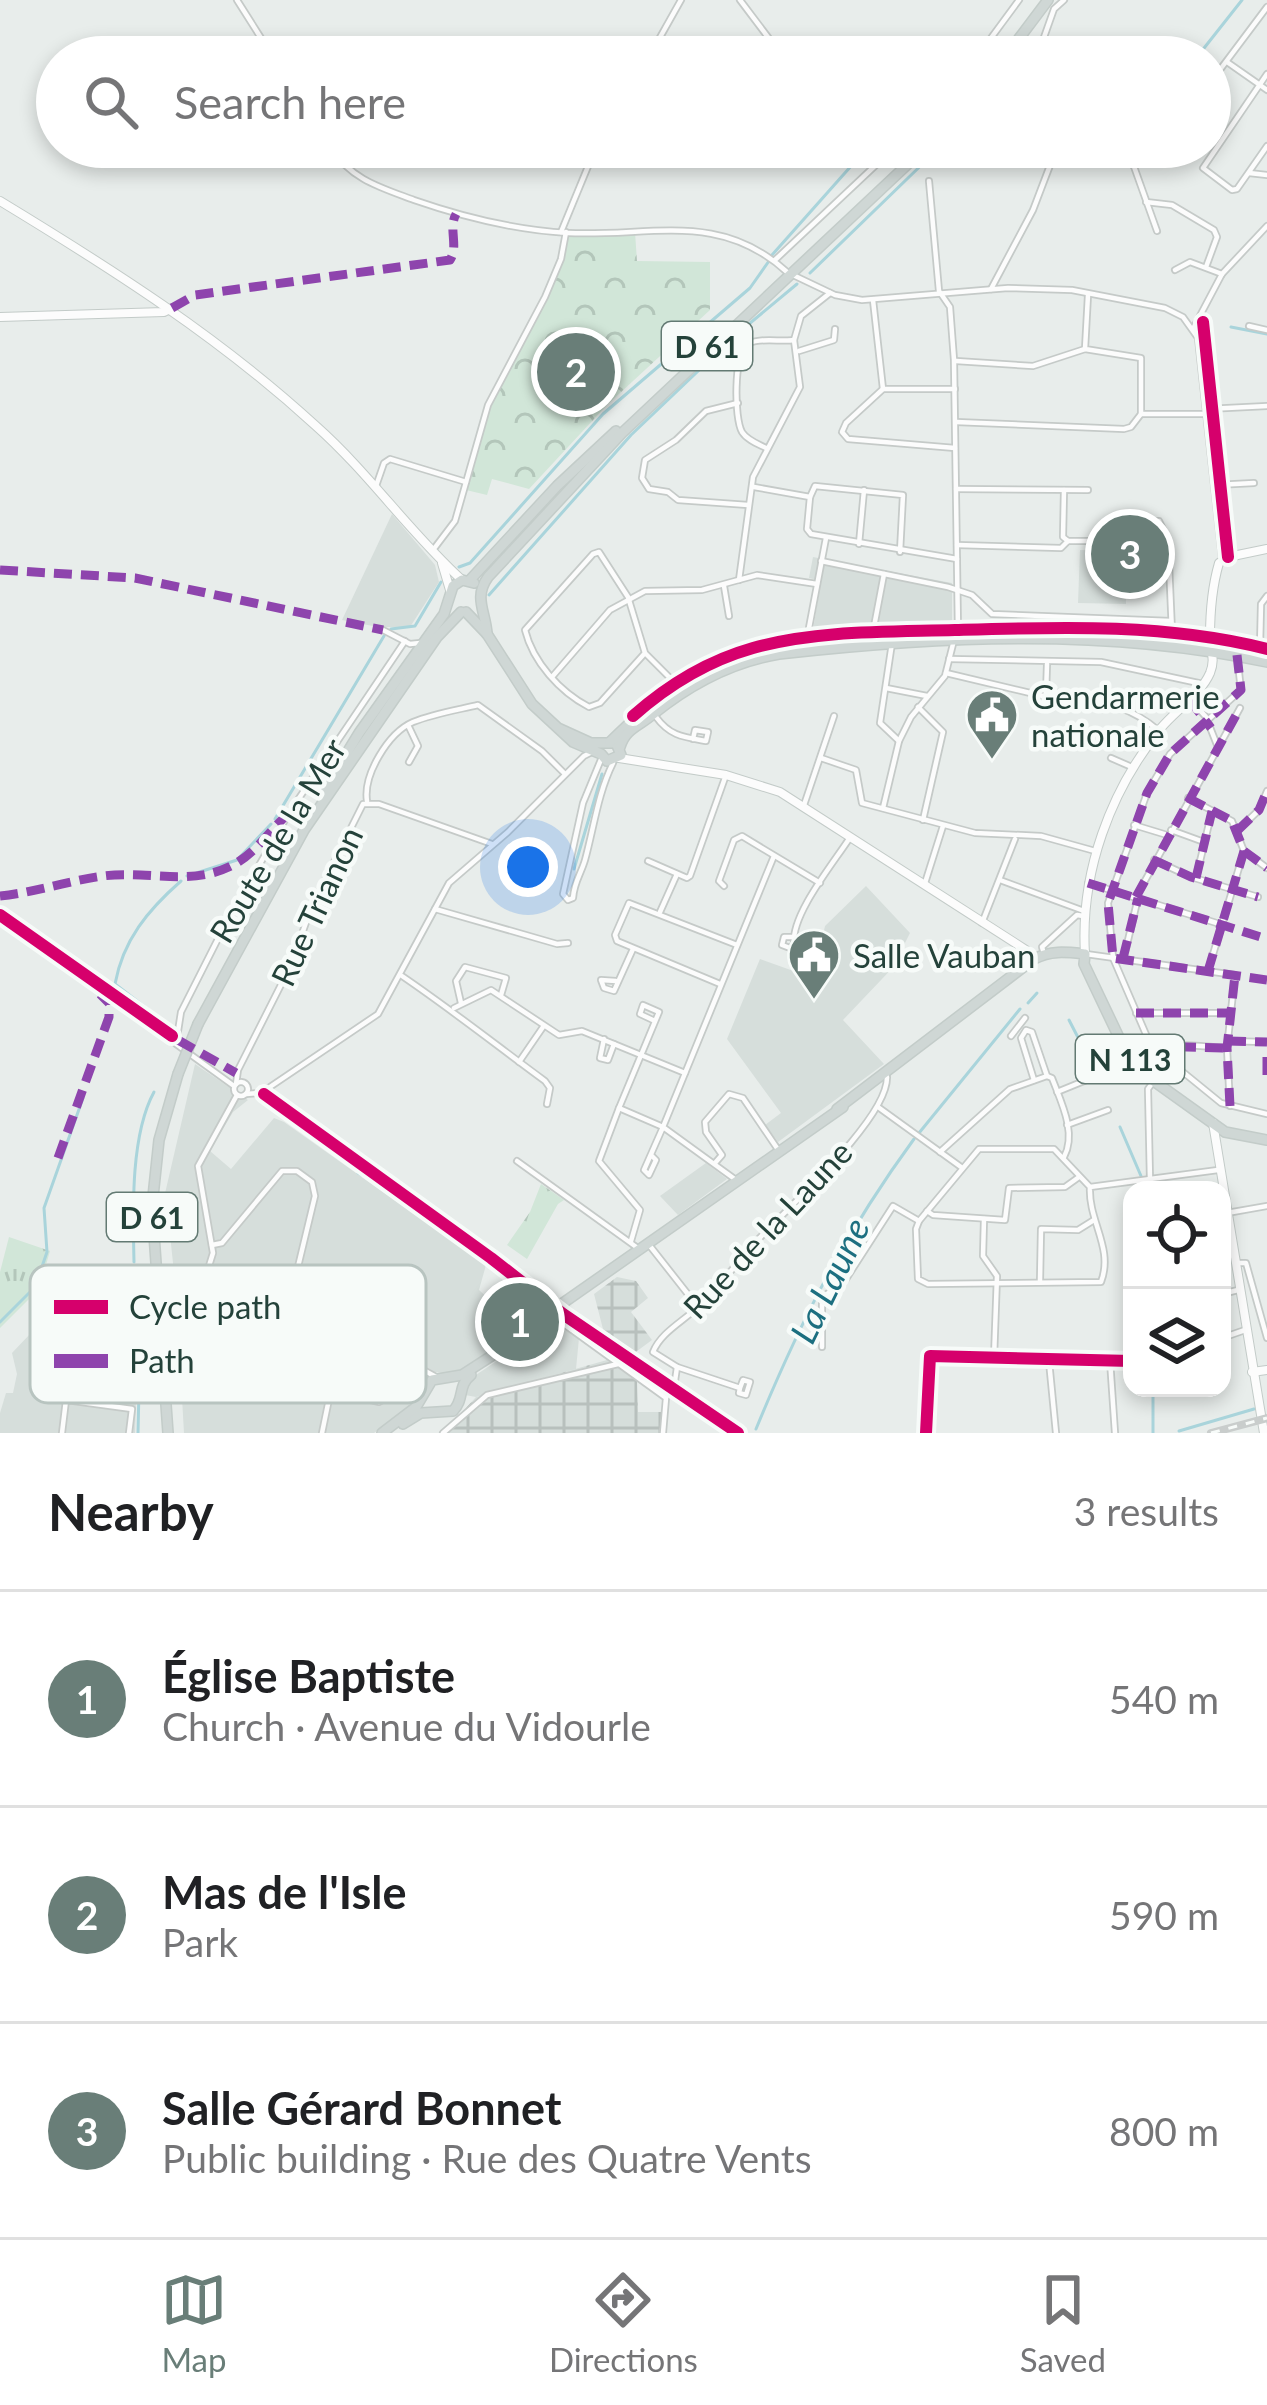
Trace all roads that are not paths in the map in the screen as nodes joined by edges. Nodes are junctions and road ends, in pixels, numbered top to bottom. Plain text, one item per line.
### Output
1 (237, 0) edge
2 (681, 0) edge
3 (740, 0) edge
4 (1019, 0) edge
5 (1048, 0) edge
6 (1064, 0) edge
7 (1267, 7) edge
8 (260, 36) edge
9 (661, 36) edge
10 (771, 36) edge
11 (992, 36) edge
12 (1019, 36) edge
13 (1044, 36) edge
14 (1231, 53) edge
15 (1231, 65) edge
16 (1267, 74) edge
17 (1259, 85) junction
18 (1267, 90) edge
19 (1231, 126) edge
20 (1267, 146) edge
21 (346, 168) edge
22 (588, 168) edge
23 (876, 168) edge
24 (905, 168) edge
25 (1050, 168) edge
26 (1134, 168) edge
27 (1203, 168) edge
28 (1248, 173) junction
29 (1267, 175) edge
30 (929, 181) dead end
31 (0, 201) edge
32 (1146, 202) junction
33 (1267, 226) edge
34 (1157, 231) dead end
35 (563, 232) junction
36 (1206, 267) junction
37 (788, 268) junction
38 (1175, 270) dead end
39 (1222, 274) junction
40 (991, 290) junction
41 (956, 292) junction
42 (830, 293) junction
43 (1088, 293) junction
44 (941, 294) junction
45 (874, 300) junction
46 (950, 307) junction
47 (172, 308) junction
48 (0, 317) edge
49 (1249, 326) dead end
50 (1193, 327) junction
51 (835, 328) dead end
52 (1267, 330) edge
53 (794, 340) junction
54 (1085, 349) junction
55 (797, 352) junction
56 (954, 361) junction
57 (883, 388) junction
58 (955, 389) junction
59 (738, 403) junction
60 (1267, 406) edge
61 (1207, 412) junction
62 (1141, 413) junction
63 (955, 422) junction
64 (766, 448) junction
65 (956, 448) junction
66 (466, 482) junction
67 (1254, 483) dead end
68 (1216, 485) junction
69 (376, 486) junction
70 (754, 487) junction
71 (956, 488) junction
72 (864, 490) junction
73 (1064, 490) junction
74 (1088, 490) dead end
75 (809, 496) junction
76 (748, 505) junction
77 (1147, 533) junction
78 (1161, 534) junction
79 (826, 537) junction
80 (1068, 541) junction
81 (859, 544) junction
82 (957, 545) junction
83 (1267, 549) edge
84 (433, 550) junction
85 (900, 552) junction
86 (957, 559) junction
87 (1222, 560) junction
88 (821, 561) junction
89 (442, 562) junction
90 (884, 574) junction
91 (739, 580) junction
92 (466, 581) junction
93 (817, 584) junction
94 (724, 586) junction
95 (480, 591) junction
96 (957, 593) junction
97 (450, 596) junction
98 (1267, 596) edge
99 (628, 598) junction
100 (478, 605) junction
101 (464, 612) junction
102 (729, 616) dead end
103 (383, 630) dead end
104 (873, 632) junction
105 (1172, 632) junction
106 (487, 634) junction
107 (961, 634) junction
108 (1210, 636) junction
109 (807, 639) junction
110 (425, 640) junction
111 (408, 642) junction
112 (892, 643) junction
113 (1264, 648) edge
114 (1211, 650) junction
115 (645, 653) junction
116 (1237, 655) junction
117 (411, 659) junction
118 (949, 659) junction
119 (1047, 662) junction
120 (1267, 662) edge
121 (946, 673) junction
122 (552, 677) junction
123 (674, 683) junction
124 (1204, 684) junction
125 (886, 688) junction
126 (1046, 694) junction
127 (927, 696) junction
128 (1189, 699) junction
129 (918, 707) junction
130 (1240, 708) dead end
131 (541, 712) junction
132 (653, 714) junction
133 (834, 716) dead end
134 (1206, 717) junction
135 (407, 725) junction
136 (558, 728) junction
137 (620, 730) junction
138 (1159, 731) junction
139 (693, 739) dead end
140 (899, 741) junction
141 (1217, 745) junction
142 (542, 751) junction
143 (607, 752) junction
144 (536, 758) dead end
145 (820, 758) junction
146 (1111, 758) dead end
147 (409, 762) dead end
148 (1135, 769) junction
149 (565, 773) junction
150 (726, 775) junction
151 (1267, 791) edge
152 (1188, 798) junction
153 (367, 801) junction
154 (804, 805) junction
155 (883, 809) junction
156 (1212, 811) junction
157 (1259, 811) junction
158 (1267, 816) edge
159 (923, 820) junction
160 (1134, 824) junction
161 (944, 826) junction
162 (304, 830) junction
163 (1169, 832) junction
164 (1237, 832) junction
165 (1015, 836) junction
166 (849, 839) junction
167 (1204, 842) junction
168 (492, 844) junction
169 (1095, 851) junction
170 (1244, 851) junction
171 (774, 856) junction
172 (1154, 860) junction
173 (648, 861) dead end
174 (1267, 868) edge
175 (677, 874) junction
176 (1196, 878) junction
177 (1000, 880) junction
178 (820, 883) junction
179 (1088, 883) junction
180 (724, 886) dead end
181 (923, 886) junction
182 (1111, 889) junction
183 (1232, 889) junction
184 (1137, 897) junction
185 (1258, 897) dead end
186 (435, 909) junction
187 (660, 912) junction
188 (1084, 913) junction
189 (982, 923) junction
190 (1221, 925) junction
191 (793, 937) dead end
192 (568, 944) dead end
193 (737, 945) junction
194 (633, 948) junction
195 (1087, 957) junction
196 (1113, 958) junction
197 (1123, 958) junction
198 (1038, 960) junction
199 (596, 969) dead end
200 (1208, 971) junction
201 (401, 976) junction
202 (721, 985) junction
203 (501, 995) junction
204 (461, 1003) junction
205 (454, 1008) junction
206 (658, 1012) junction
207 (1136, 1012) junction
208 (1229, 1013) junction
209 (670, 1017) dead end
210 (1025, 1018) dead end
211 (655, 1021) junction
212 (544, 1025) junction
213 (1021, 1036) junction
214 (604, 1040) junction
215 (1264, 1042) dead end
216 (614, 1044) junction
217 (1227, 1045) junction
218 (1151, 1046) junction
219 (641, 1055) junction
220 (1128, 1056) junction
221 (519, 1062) junction
222 (1112, 1070) dead end
223 (685, 1072) junction
224 (885, 1075) junction
225 (1047, 1076) junction
226 (1034, 1080) junction
227 (1153, 1082) junction
228 (242, 1087) junction
229 (1058, 1092) junction
230 (547, 1104) dead end
231 (1230, 1106) junction
232 (878, 1107) junction
233 (619, 1108) junction
234 (1108, 1110) dead end
235 (1267, 1114) edge
236 (1067, 1125) junction
237 (663, 1127) junction
238 (1220, 1134) junction
239 (1267, 1140) edge
240 (1070, 1145) junction
241 (779, 1150) junction
242 (1058, 1150) junction
243 (944, 1152) junction
244 (651, 1155) dead end
245 (1064, 1157) junction
246 (517, 1161) dead end
247 (715, 1163) junction
248 (962, 1168) junction
249 (1220, 1170) junction
250 (1079, 1177) junction
251 (1150, 1180) junction
252 (736, 1181) junction
253 (1222, 1181) edge
254 (1090, 1187) junction
255 (1267, 1206) edge
256 (927, 1211) junction
257 (1231, 1212) edge
258 (984, 1219) junction
259 (1094, 1220) junction
260 (919, 1221) junction
261 (1231, 1235) edge
262 (633, 1238) junction
263 (212, 1245) junction
264 (644, 1247) junction
265 (1236, 1262) junction
266 (156, 1265) edge
267 (209, 1265) edge
268 (298, 1265) edge
269 (1040, 1281) junction
270 (995, 1282) junction
271 (1267, 1284) edge
272 (1252, 1288) junction
273 (1240, 1290) junction
274 (1231, 1292) edge
275 (578, 1296) junction
276 (698, 1307) junction
277 (554, 1317) junction
278 (537, 1325) junction
279 (1246, 1330) junction
280 (1231, 1335) edge
281 (1267, 1339) edge
282 (508, 1346) junction
283 (822, 1347) dead end
284 (994, 1358) junction
285 (1049, 1359) junction
286 (1111, 1360) junction
287 (1123, 1361) edge
288 (618, 1364) junction
289 (677, 1367) junction
290 (1267, 1370) edge
291 (426, 1372) edge
292 (1252, 1372) junction
293 (444, 1378) junction
294 (675, 1381) dead end
295 (740, 1388) dead end
296 (426, 1391) edge
297 (426, 1393) edge
298 (66, 1403) edge
299 (91, 1403) edge
300 (328, 1403) edge
301 (418, 1403) edge
302 (452, 1411) edge
303 (1264, 1431) edge
304 (62, 1433) edge
305 (129, 1433) edge
306 (322, 1433) edge
307 (387, 1433) edge
308 (663, 1433) edge
309 (926, 1433) edge
310 (1056, 1433) edge
311 (1115, 1433) edge

1 - 8 street
2 - 9 street
3 - 10 street
4 - 11 street
5 - 12 main road
6 - 13 street
7 - 14 street
15 - 17 street
16 - 17 street
17 - 18 street
17 - 19 street
20 - 28 street
21 - 35 street
22 - 35 street
23 - 37 street
24 - 37 main road, D 61
25 - 40 street
26 - 32 street
27 - 28 street
28 - 29 street
30 - 44 street
31 - 47 main road
32 - 34 street
32 - 36 street
33 - 39 street
35 - 37 street
35 - 66 street
36 - 38 street
36 - 39 street
37 - 42 street
37 - 92 main road, D 61
37 - 95 main road, D 61
39 - 50 street
40 - 41 street
40 - 43 street
41 - 44 street
41 - 46 street
42 - 45 street
42 - 53 street
43 - 50 street
43 - 54 street
44 - 45 street
44 - 46 street
45 - 57 street
46 - 56 street
47 - 48 main road
47 - 69 main road
49 - 52 street
50 - 61 street
51 - 55 street
53 - 55 street
53 - 59 street
54 - 56 street
54 - 62 street
55 - 64 street
56 - 58 street
57 - 58 street
57 - 65 street
58 - 63 street
59 - 64 street
59 - 76 street
60 - 61 street
61 - 62 street
61 - 68 street
62 - 63 street
63 - 65 street
64 - 70 street
65 - 71 street
66 - 69 street
66 - 84 street
67 - 68 street
68 - 87 street
69 - 84 main road
70 - 75 street
70 - 76 street
71 - 73 street
71 - 82 street
72 - 75 street
72 - 81 street
72 - 85 street
73 - 74 street
73 - 80 street
75 - 79 street
76 - 91 street
77 - 78 street
77 - 78 street
77 - 80 street
78 - 105 street
79 - 81 street
79 - 88 street
80 - 82 street
81 - 85 street
82 - 86 street
83 - 87 main road
84 - 89 main road
85 - 86 street
86 - 96 street
87 - 108 main road
88 - 90 street
88 - 93 street
89 - 92 main road
89 - 97 main road
90 - 96 street
90 - 104 street
91 - 93 street
91 - 94 street
92 - 95 main road
92 - 97 main road, Route de la Mer
93 - 109 street
94 - 99 street
94 - 102 street
95 - 100 main road
96 - 105 street
96 - 107 street
97 - 101 main road
97 - 110 main road, Route de la Mer / D 61
98 - 113 street
99 - 115 street
99 - 122 street
99 - 122 street
100 - 101 main road
100 - 106 main road
101 - 106 main road
101 - 162 main road, Route de la Mer / D 61
103 - 111 street
104 - 107 main road
104 - 109 main road
105 - 107 main road
105 - 108 main road
105 - 114 main road
106 - 131 main road
107 - 112 main road
107 - 118 street
108 - 113 main road
108 - 114 main road
109 - 123 main road
110 - 111 street
110 - 117 main road, Route de la Mer / D 61
111 - 117 street
111 - 228 street, Route de la Mer
112 - 125 street
112 - 132 main road
114 - 116 main road
114 - 124 main road
115 - 122 street
115 - 123 street
116 - 120 main road
116 - 134 street
117 - 162 main road, Route de la Mer / D 61
118 - 119 street
118 - 121 street
119 - 124 street
119 - 126 street
121 - 126 street
121 - 127 street
123 - 137 main road
124 - 128 main road
125 - 127 street
125 - 140 street
126 - 138 street
127 - 129 street
128 - 134 street
128 - 138 main road
129 - 140 street
129 - 159 street
130 - 141 street
131 - 136 main road
131 - 137 main road
132 - 139 street
132 - 143 main road
133 - 145 street
134 - 141 street
134 - 160 street
135 - 142 street
135 - 147 street
135 - 153 street
136 - 143 main road
136 - 143 main road
137 - 143 main road
138 - 148 main road
140 - 155 street
141 - 152 street
142 - 144 street
142 - 149 street
143 - 143 street
143 - 149 street
143 - 150 main road
145 - 154 street
145 - 155 street
146 - 148 street
148 - 169 main road
149 - 168 street
150 - 154 main road
150 - 175 street
151 - 157 street
152 - 156 street
152 - 163 street
153 - 168 street, Rue Trianon
153 - 228 street, Rue Trianon
154 - 166 main road
155 - 159 street
156 - 164 street
156 - 167 street
157 - 158 street
157 - 164 street
159 - 161 street
160 - 163 street
160 - 182 street
161 - 165 street
161 - 181 street
162 - 266 main road, Route de la Mer / D 61, bridge
163 - 167 street
163 - 172 street
164 - 170 street
165 - 169 street
165 - 177 street
166 - 178 street
166 - 181 main road
167 - 176 street
168 - 186 street
169 - 179 main road
170 - 174 street
170 - 183 street
171 - 178 street
171 - 180 street
171 - 193 street
172 - 176 street
172 - 184 street
173 - 175 street
175 - 187 street
176 - 183 street
177 - 188 street
177 - 189 street
178 - 191 street
179 - 182 street
179 - 188 main road
181 - 189 main road
182 - 184 street
182 - 196 street
183 - 185 street
183 - 190 street
184 - 190 street
184 - 197 street
186 - 192 street
186 - 201 street
187 - 193 street
187 - 194 street
188 - 195 main road
188 - 198 street
189 - 198 main road
190 - 200 street
193 - 202 street
194 - 199 street
194 - 202 street
195 - 196 street
195 - 198 main road
195 - 220 main road, N 113
196 - 197 street
196 - 207 street, N 113
197 - 200 street
198 - 224 main road
200 - 208 street
201 - 205 street
201 - 228 street
202 - 223 street
203 - 204 street
203 - 204 street
203 - 212 street
204 - 205 street
205 - 221 street
206 - 209 street
206 - 211 street
206 - 211 street
207 - 208 street
207 - 218 street, N 113
208 - 217 street
210 - 213 street
211 - 219 street
212 - 214 street
212 - 221 street
213 - 225 street
213 - 226 street
214 - 216 street
214 - 216 street
215 - 217 street
216 - 219 street
217 - 218 street
217 - 231 street
218 - 220 street
218 - 231 street, N 113
219 - 223 street
219 - 233 street
220 - 227 main road, N 113
221 - 230 street
222 - 229 street
223 - 237 street
224 - 232 street, Rue de la Laune
224 - 241 main road
225 - 226 street
225 - 229 street
226 - 243 street
227 - 238 main road, N 113
227 - 251 street
228 - 263 street
229 - 236 street
231 - 235 street, N 113
232 - 243 street
232 - 276 street, Rue de la Laune
233 - 237 street
233 - 262 street
234 - 236 street
236 - 240 street
237 - 244 street
237 - 247 street
238 - 239 main road, N 113
238 - 249 main road
240 - 242 street
240 - 245 street
241 - 247 street
241 - 252 main road
242 - 245 street
242 - 248 street
243 - 248 street
245 - 250 street
246 - 262 street
247 - 252 street
248 - 256 street
249 - 251 street
249 - 253 main road
250 - 254 street
250 - 258 street
251 - 254 street
252 - 264 main road
254 - 259 street
255 - 257 street
256 - 258 street
256 - 260 street
258 - 270 street
259 - 269 street
259 - 269 street
260 - 270 street
260 - 283 street
261 - 265 main road
262 - 264 street
263 - 267 street
263 - 268 street
264 - 275 main road
264 - 276 street
265 - 272 street
265 - 273 main road
269 - 270 street
270 - 284 street
271 - 272 street
272 - 273 street
272 - 281 street
273 - 274 street
273 - 279 main road
275 - 277 main road
275 - 278 main road
276 - 289 street, Rue de la Laune
277 - 278 main road
277 - 288 street
278 - 282 main road
279 - 280 street
279 - 292 main road
282 - 293 main road
282 - 302 main road
284 - 285 street
284 - 309 street
285 - 286 street
285 - 310 street
286 - 287 street
286 - 311 street
288 - 302 street
288 - 308 street
289 - 294 street
289 - 295 street
290 - 292 main road
291 - 293 street
292 - 303 main road
293 - 296 main road
293 - 302 main road
297 - 302 main road
298 - 304 street
299 - 305 street
300 - 306 street
301 - 307 main road
302 - 307 main road

